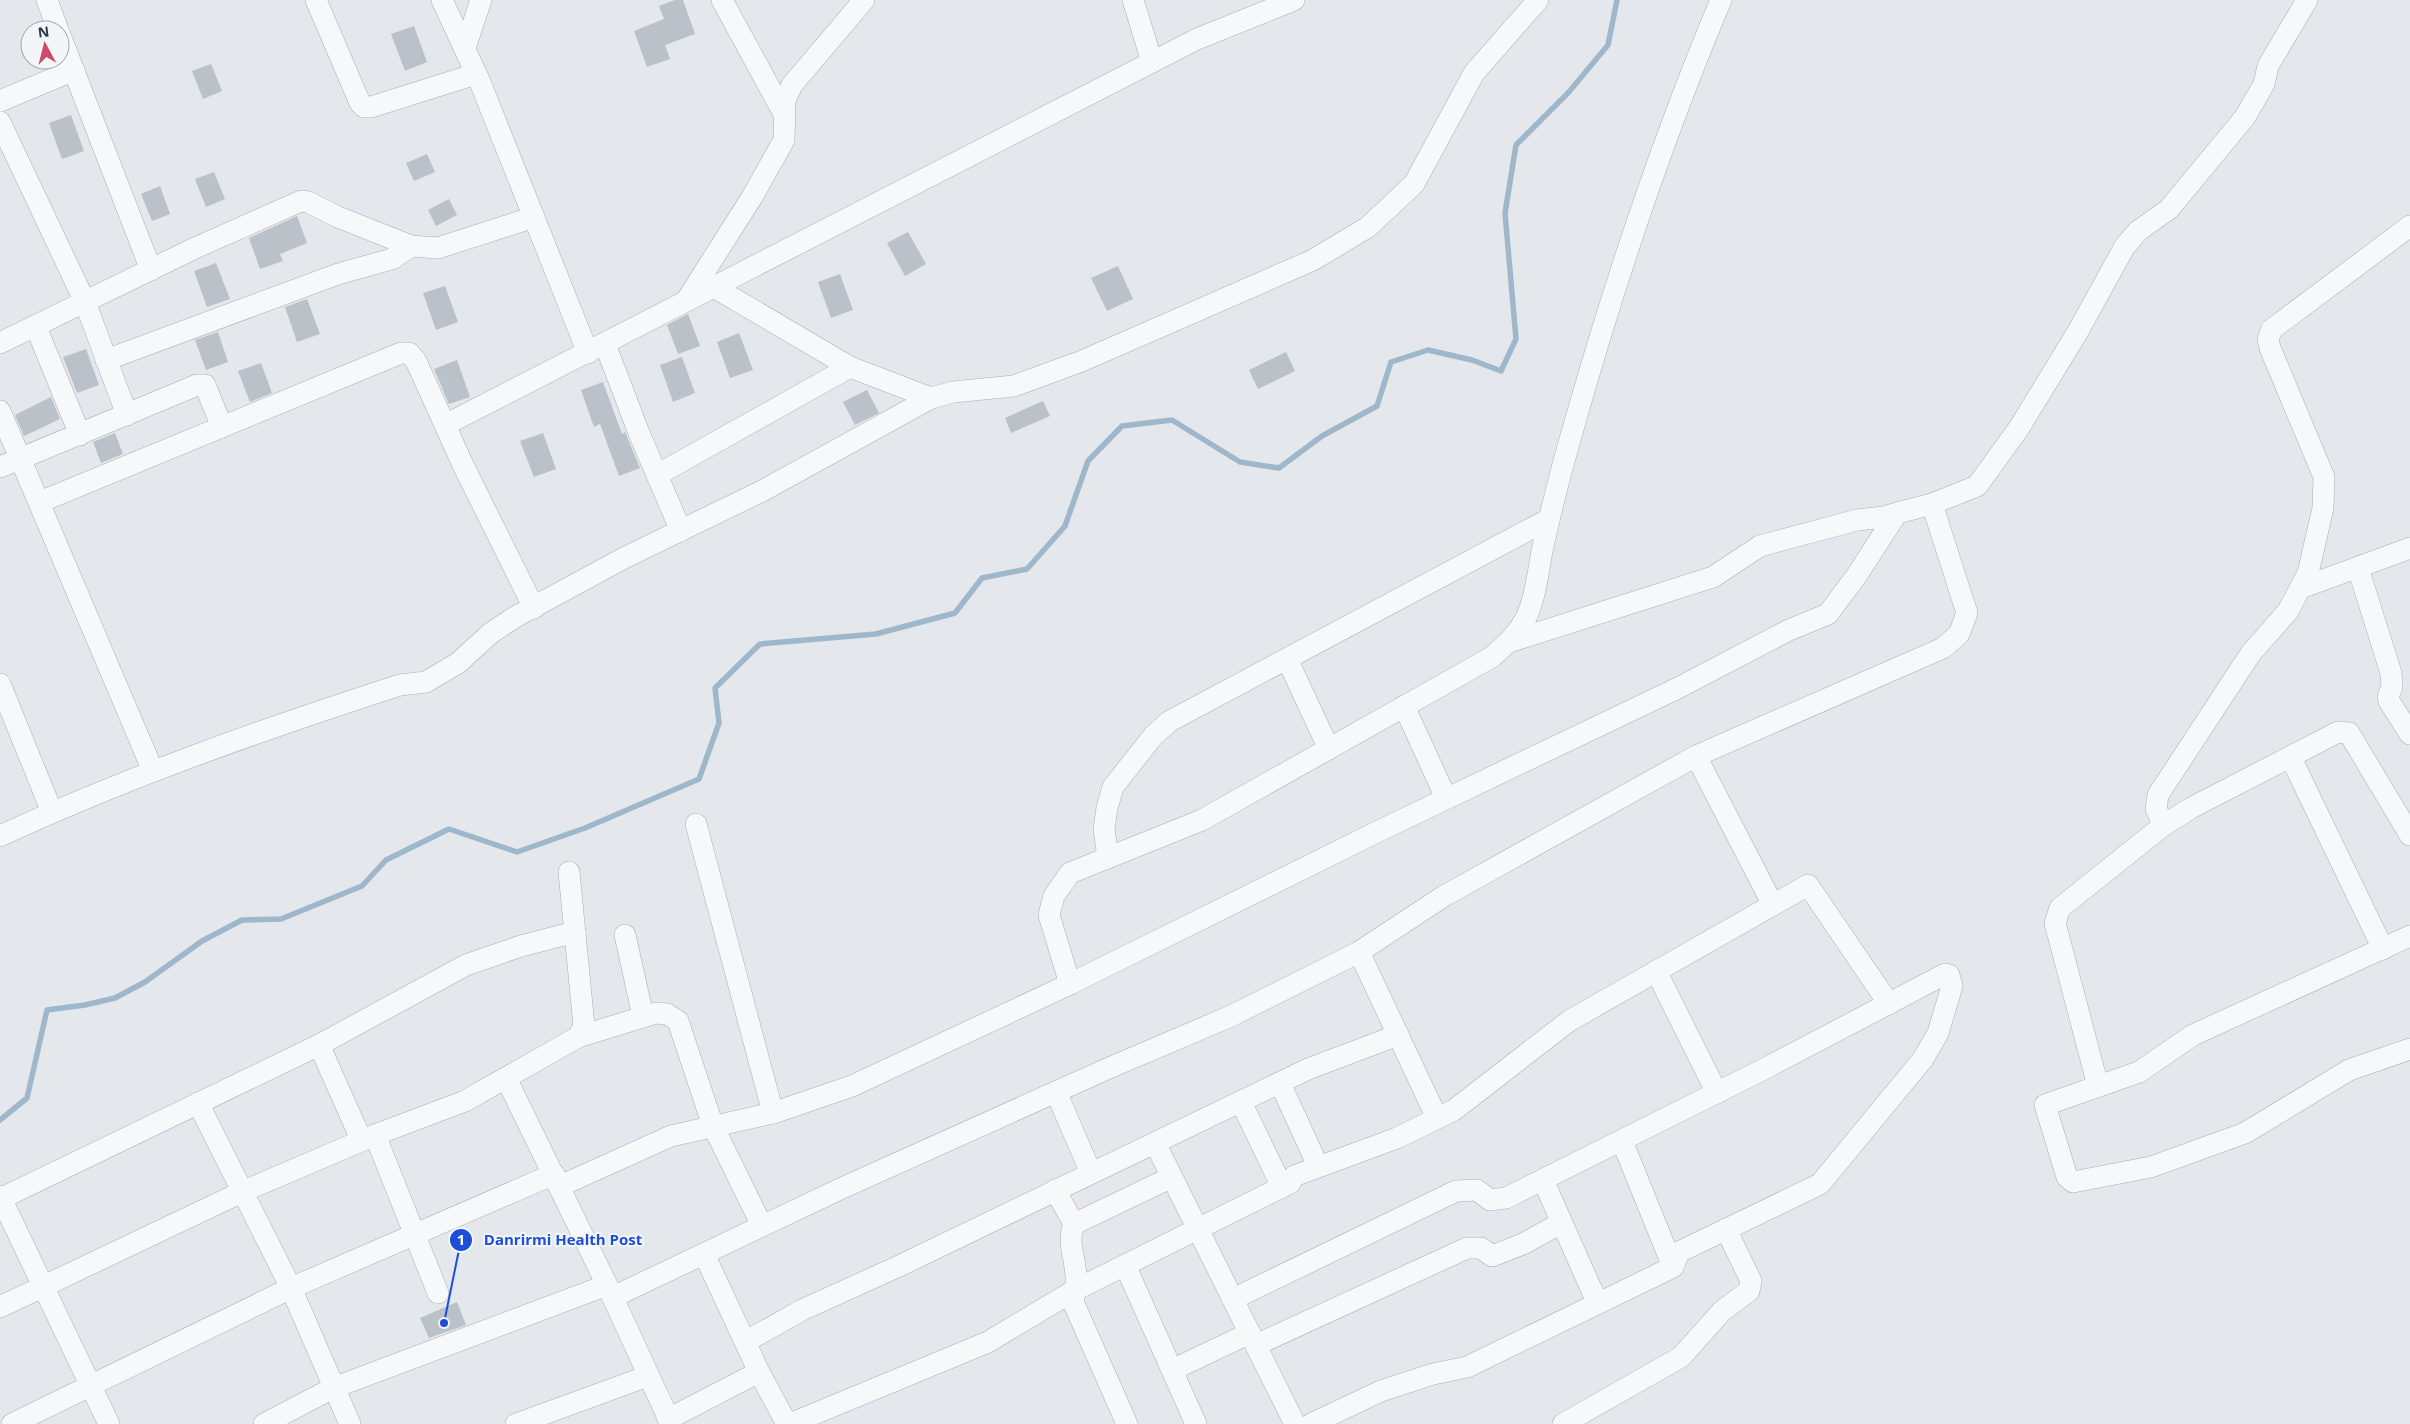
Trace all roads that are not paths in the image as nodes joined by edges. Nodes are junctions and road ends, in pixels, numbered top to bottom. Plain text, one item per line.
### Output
1 (47, 0) edge
2 (316, 0) edge
3 (442, 0) edge
4 (481, 0) edge
5 (722, 0) edge
6 (864, 0) edge
7 (1133, 0) edge
8 (1294, 0) edge
9 (1538, 0) edge
10 (1721, 0) edge
11 (2307, 0) edge
12 (54, 20) edge
13 (464, 48) junction
14 (70, 60) edge
15 (1152, 62) junction
16 (74, 70) junction
17 (476, 74) junction
18 (0, 101) edge
19 (784, 114) junction
20 (0, 122) edge
21 (534, 217) junction
22 (2410, 226) edge
23 (411, 246) junction
24 (151, 270) junction
25 (712, 286) junction
26 (686, 300) junction
27 (85, 302) junction
28 (36, 326) junction
29 (0, 343) edge
30 (597, 348) junction
31 (106, 360) junction
32 (850, 367) junction
33 (931, 398) junction
34 (0, 411) edge
35 (127, 415) junction
36 (445, 425) junction
37 (222, 427) junction
38 (80, 435) junction
39 (21, 457) junction
40 (0, 466) edge
41 (657, 475) junction
42 (40, 502) junction
43 (1932, 504) junction
44 (1897, 513) junction
45 (1549, 519) junction
46 (681, 531) junction
47 (2410, 548) edge
48 (2358, 568) junction
49 (2301, 588) junction
50 (534, 608) junction
51 (1509, 642) junction
52 (1287, 659) junction
53 (0, 684) edge
54 (1404, 706) junction
55 (2410, 734) edge
56 (1329, 749) junction
57 (1696, 756) junction
58 (2291, 758) junction
59 (153, 771) junction
60 (1446, 798) junction
61 (52, 812) junction
62 (696, 824) dead end
63 (2164, 825) junction
64 (2410, 835) edge
65 (0, 836) edge
66 (1108, 858) junction
67 (569, 872) dead end
68 (1773, 905) junction
69 (575, 932) junction
70 (624, 935) dead end
71 (2410, 936) edge
72 (2383, 949) junction
73 (1359, 952) junction
74 (1656, 971) junction
75 (1070, 984) junction
76 (1889, 1004) junction
77 (643, 1016) junction
78 (1398, 1035) junction
79 (578, 1037) junction
80 (319, 1045) junction
81 (2410, 1049) edge
82 (506, 1078) junction
83 (1280, 1083) junction
84 (2098, 1086) junction
85 (1056, 1092) junction
86 (1717, 1093) junction
87 (1241, 1102) junction
88 (198, 1103) junction
89 (774, 1113) junction
90 (1437, 1118) junction
91 (713, 1126) junction
92 (368, 1137) junction
93 (1622, 1141) junction
94 (1155, 1143) junction
95 (1318, 1166) junction
96 (1091, 1173) junction
97 (1172, 1177) junction
98 (557, 1180) junction
99 (1543, 1180) junction
100 (1282, 1188) junction
101 (1055, 1190) junction
102 (244, 1191) junction
103 (0, 1198) edge
104 (1562, 1223) junction
105 (1074, 1224) junction
106 (762, 1226) junction
107 (1198, 1229) junction
108 (1726, 1229) junction
109 (415, 1236) junction
110 (704, 1254) junction
111 (1126, 1265) junction
112 (1673, 1267) junction
113 (42, 1287) junction
114 (291, 1288) junction
115 (1075, 1290) junction
116 (610, 1291) junction
117 (438, 1293) dead end
118 (1233, 1299) junction
119 (1597, 1302) junction
120 (0, 1307) edge
121 (1253, 1339) junction
122 (745, 1342) junction
123 (1172, 1370) junction
124 (759, 1372) junction
125 (648, 1376) junction
126 (90, 1386) junction
127 (333, 1388) junction
128 (670, 1421) edge
129 (12, 1424) edge
130 (109, 1424) edge
131 (264, 1424) edge
132 (350, 1424) edge
133 (516, 1424) edge
134 (789, 1424) edge
135 (1127, 1424) edge
136 (1196, 1424) edge
137 (1295, 1424) edge
138 (1310, 1424) edge
139 (1563, 1424) edge

1 - 12 street
2 - 17 street
3 - 13 street
4 - 13 street
5 - 19 street
6 - 19 street
7 - 15 street
8 - 15 street
9 - 33 street
10 - 45 street
11 - 43 street
13 - 17 street
14 - 16 street
15 - 25 street
16 - 18 street
16 - 24 street
17 - 21 street
19 - 26 street
20 - 27 street
21 - 23 street
21 - 30 street
22 - 49 street
23 - 24 street
23 - 31 street
24 - 27 street
25 - 26 street
25 - 32 street
26 - 30 street
27 - 28 street
27 - 31 street
28 - 29 street
28 - 38 street
30 - 36 street
30 - 41 street
31 - 35 street
32 - 33 street
32 - 41 street
33 - 46 street
34 - 39 street
35 - 37 street
35 - 38 street
36 - 37 street
36 - 50 street
37 - 42 street
38 - 39 street
39 - 40 street
39 - 42 street
41 - 46 street
42 - 59 street
43 - 44 street
43 - 57 street
44 - 51 street
44 - 60 street
45 - 51 street
45 - 52 street
46 - 50 street
47 - 48 street
48 - 49 street
48 - 55 street
49 - 63 street
50 - 59 street
51 - 54 street
52 - 56 street
52 - 66 street
53 - 61 street
54 - 56 street
54 - 60 street
56 - 66 street
57 - 68 street
57 - 73 street
58 - 63 street
58 - 64 street
58 - 72 street
59 - 61 street
60 - 75 street
61 - 65 street
62 - 89 street
63 - 84 street
66 - 75 street
67 - 69 street
68 - 74 street
68 - 76 street
69 - 79 street
69 - 80 street
70 - 77 street
71 - 72 street
72 - 84 street
73 - 78 street
73 - 85 street
74 - 86 street
74 - 90 street
75 - 89 street
76 - 86 street
76 - 108 street
77 - 79 street
77 - 91 street
78 - 83 street
78 - 90 street
79 - 82 street
80 - 88 street
80 - 92 street
81 - 84 street
82 - 92 street
82 - 98 street
83 - 87 street
83 - 95 street
85 - 96 street
85 - 106 street
86 - 93 street
87 - 94 street
87 - 100 street
88 - 102 street
88 - 103 street
89 - 91 street
90 - 95 street
91 - 98 street
91 - 106 street
92 - 102 street
92 - 109 street
93 - 99 street
93 - 112 street
94 - 96 street
94 - 97 street
95 - 100 street
96 - 101 street
97 - 105 street
97 - 107 street
98 - 109 street
98 - 116 street
99 - 104 street
99 - 118 street
100 - 107 street
101 - 105 street
101 - 122 street
102 - 113 street
102 - 114 street
103 - 113 street
104 - 119 street
104 - 121 street
105 - 115 street
106 - 110 street
107 - 111 street
107 - 118 street
108 - 112 street
108 - 139 street
109 - 114 street
109 - 117 street
110 - 116 street
110 - 122 street
111 - 115 street
111 - 123 street
112 - 119 street
113 - 120 street
113 - 126 street
114 - 126 street
114 - 127 street
115 - 134 street
115 - 135 street
116 - 125 street
116 - 127 street
118 - 121 street
119 - 138 street
121 - 123 street
121 - 137 street
122 - 124 street
123 - 136 street
124 - 128 street
124 - 134 street
125 - 128 street
125 - 133 street
126 - 129 street
126 - 130 street
127 - 131 street
127 - 132 street

